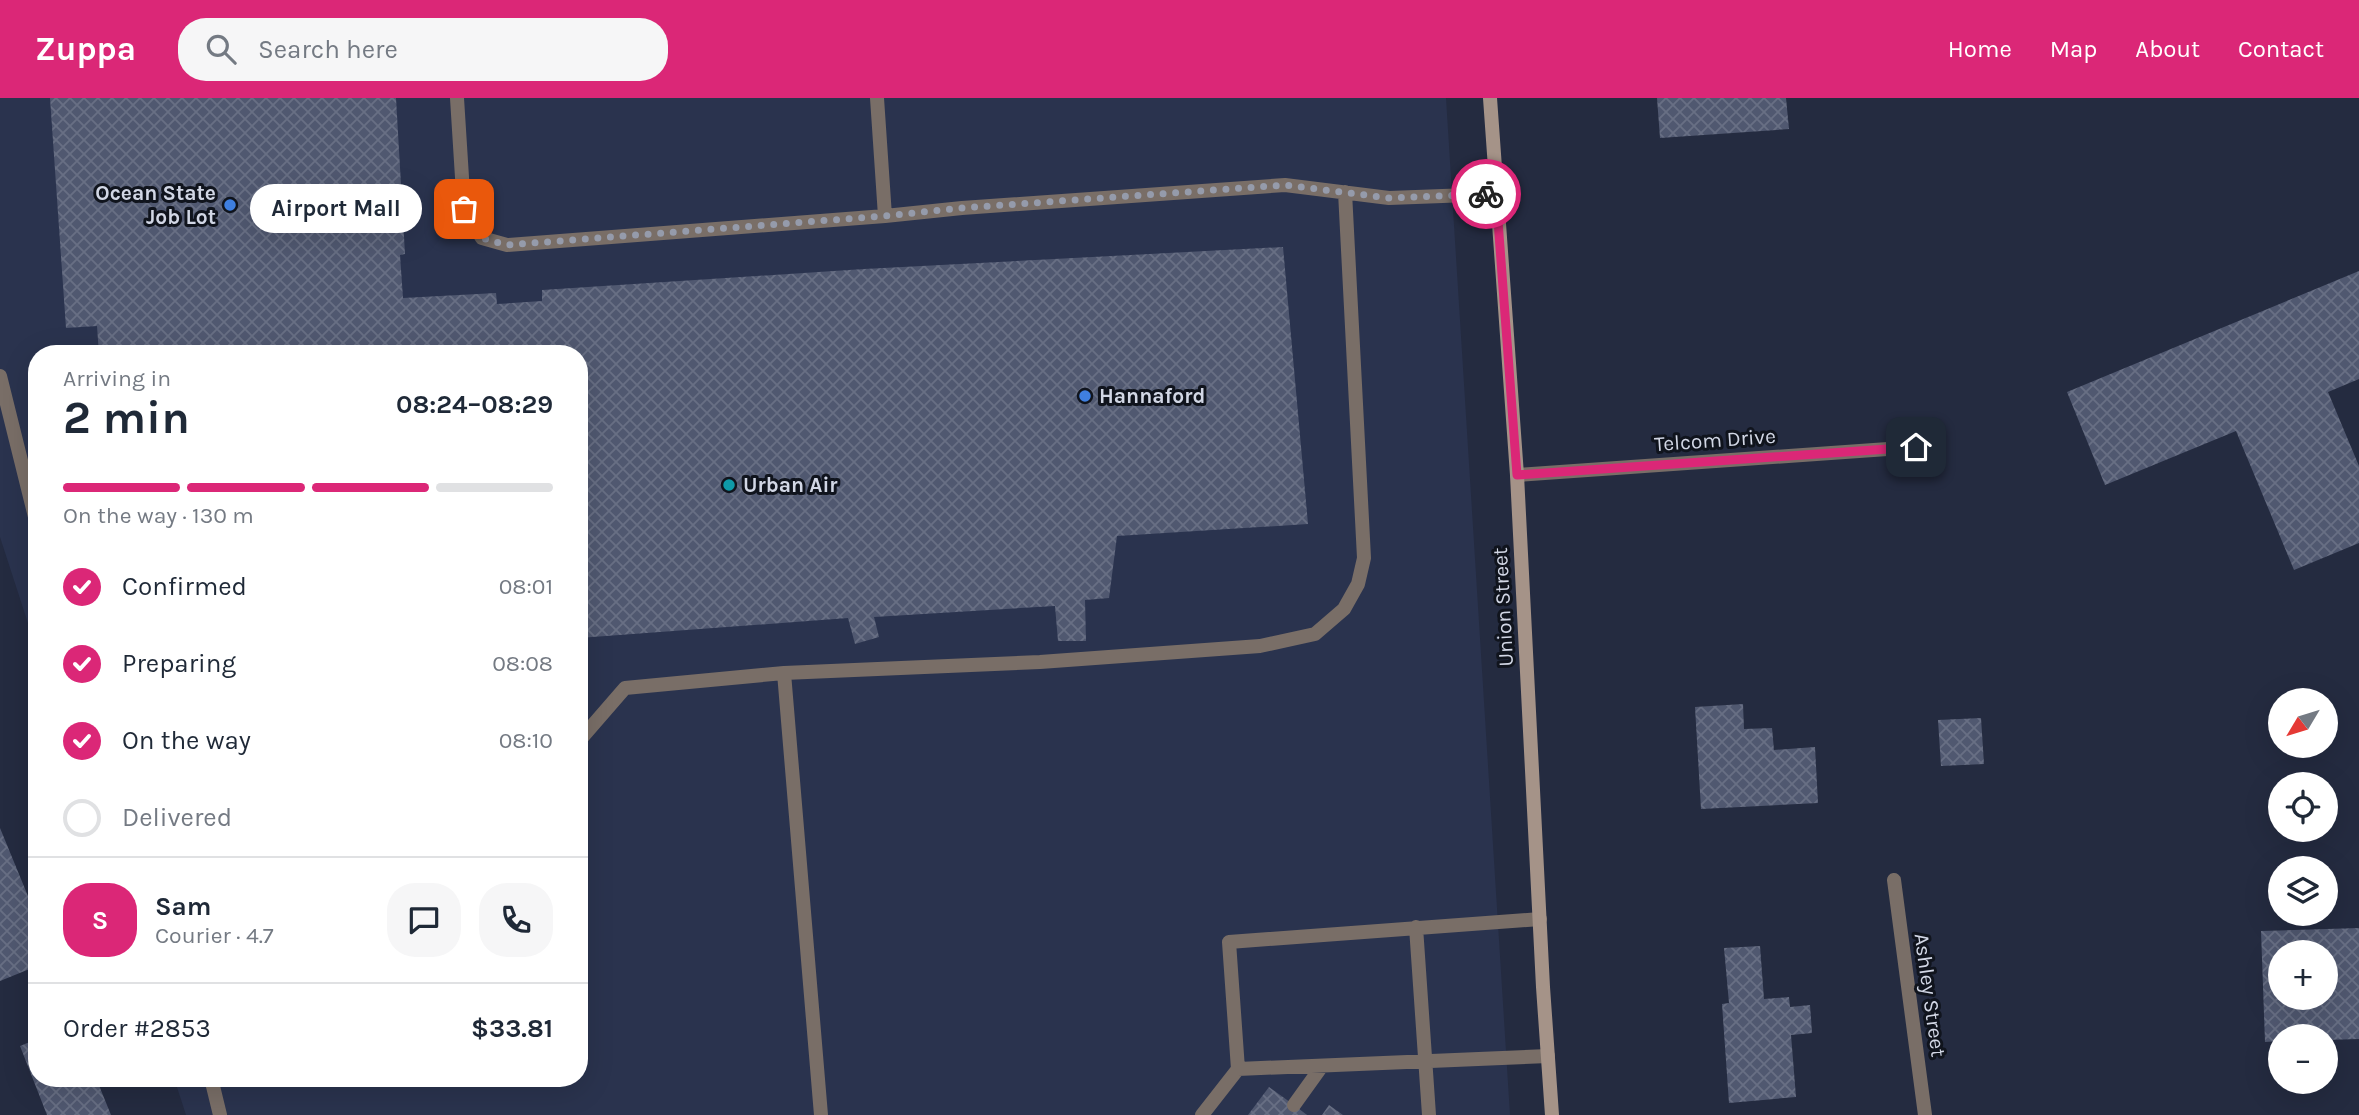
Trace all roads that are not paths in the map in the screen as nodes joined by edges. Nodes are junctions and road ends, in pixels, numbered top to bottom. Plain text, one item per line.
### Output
1 (457, 98) edge
2 (877, 98) edge
3 (1490, 98) edge
4 (1345, 192) junction
5 (1496, 194) junction
6 (884, 216) junction
7 (0, 376) edge
8 (1916, 447) dead end
9 (1517, 475) junction
10 (28, 489) edge
11 (784, 673) junction
12 (588, 731) edge
13 (1894, 880) dead end
14 (1540, 919) junction
15 (1416, 928) junction
16 (1548, 1056) junction
17 (1425, 1062) junction
18 (1322, 1066) junction
19 (1238, 1069) junction
20 (213, 1087) edge
21 (1427, 1098) junction
22 (1294, 1105) dead end
23 (220, 1115) edge
24 (821, 1115) edge
25 (1202, 1115) edge
26 (1415, 1115) edge
27 (1429, 1115) edge
28 (1552, 1115) edge
29 (1925, 1115) edge

1 - 6 street
2 - 6 street
3 - 5 main road, Union Street
4 - 5 street
4 - 6 street
4 - 11 street
5 - 9 main road, Union Street
7 - 10 street
8 - 9 street, Telcom Drive
9 - 14 main road, Union Street
11 - 12 street
11 - 24 street
13 - 29 street, Ashley Street
14 - 15 street
14 - 16 main road, Union Street
15 - 17 street
15 - 19 street
16 - 17 street
16 - 28 main road, Union Street
17 - 18 street
17 - 21 street
18 - 19 street
18 - 22 street
19 - 25 street
20 - 23 street
21 - 26 street
21 - 27 street

